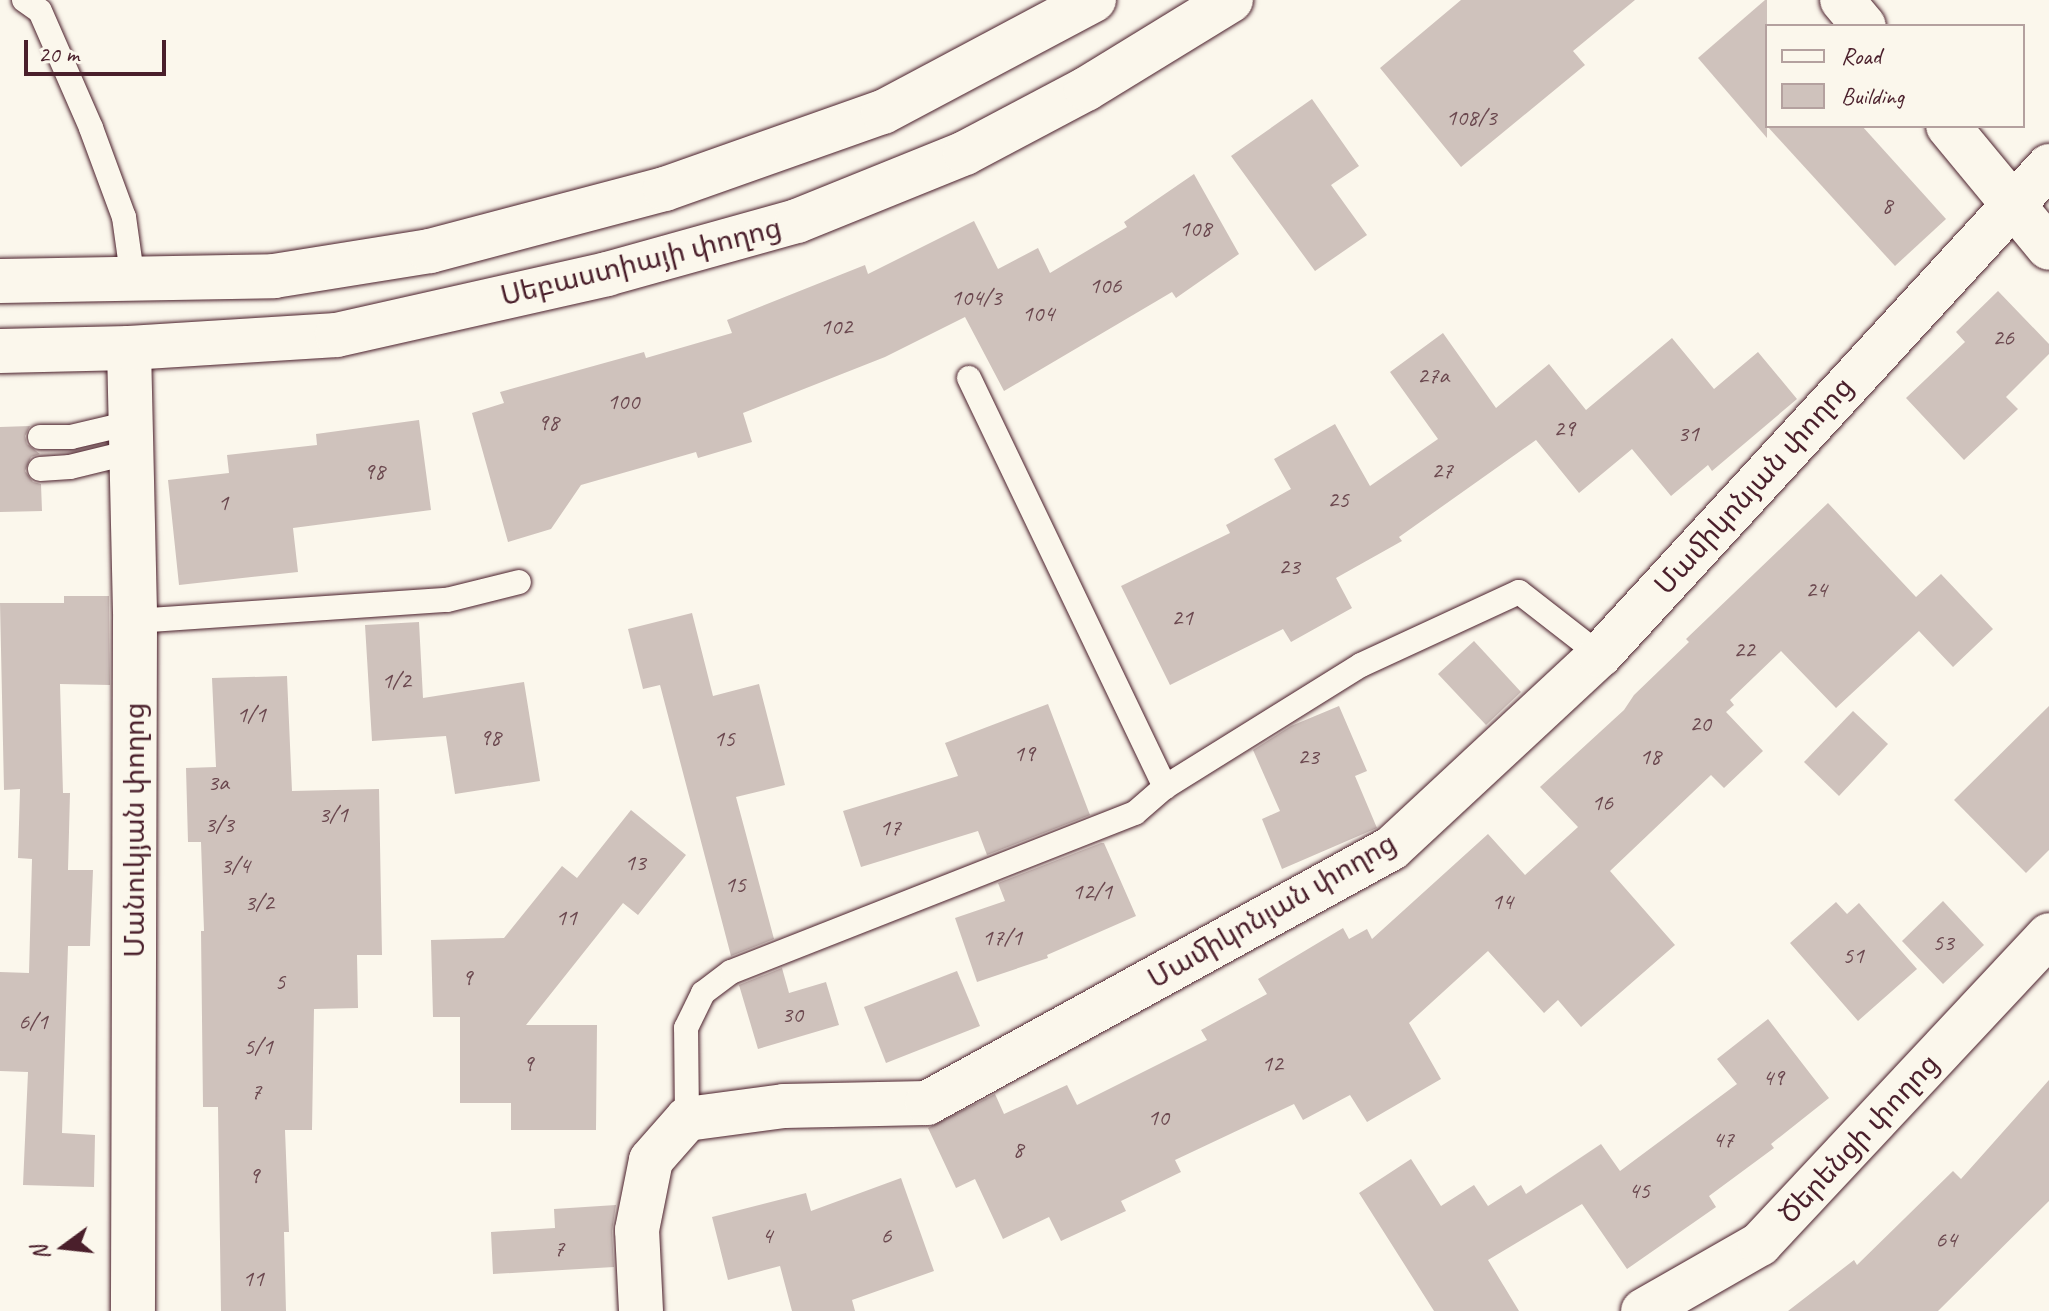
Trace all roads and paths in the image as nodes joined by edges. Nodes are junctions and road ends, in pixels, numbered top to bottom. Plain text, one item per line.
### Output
1 (24, 0) edge
2 (1094, 0) edge
3 (1231, 0) edge
4 (1842, 0) edge
5 (1862, 24) edge
6 (1950, 128) edge
7 (2049, 166) edge
8 (2013, 204) junction
9 (2049, 248) edge
10 (0, 281) edge
11 (133, 281) junction
12 (129, 348) junction
13 (0, 351) edge
14 (969, 378) dead end
15 (40, 437) dead end
16 (131, 437) junction
17 (40, 469) dead end
18 (519, 582) dead end
19 (135, 621) junction
20 (1600, 655) junction
21 (1165, 787) junction
22 (2049, 935) edge
23 (687, 1119) junction
24 (133, 1311) edge
25 (641, 1311) edge
26 (1643, 1311) edge

1 - 11 lane
2 - 11 street
3 - 12 street, Սեբաստիայի փողոց
4 - 5 street
6 - 8 street
7 - 8 street, Մամիկոնյան փողոց
8 - 9 street
8 - 20 street, Մամիկոնյան փողոց
10 - 11 street
12 - 13 street, Սեբաստիայի փողոց
12 - 16 street, Մանուկյան փողոց
14 - 21 lane
15 - 16 lane
16 - 17 lane
16 - 19 street, Մանուկյան փողոց
18 - 19 lane
19 - 24 street, Մանուկյան փողոց
20 - 21 lane
20 - 23 street, Մամիկոնյան փողոց
21 - 23 lane
22 - 26 street, Ծերենցի փողոց
23 - 25 street

